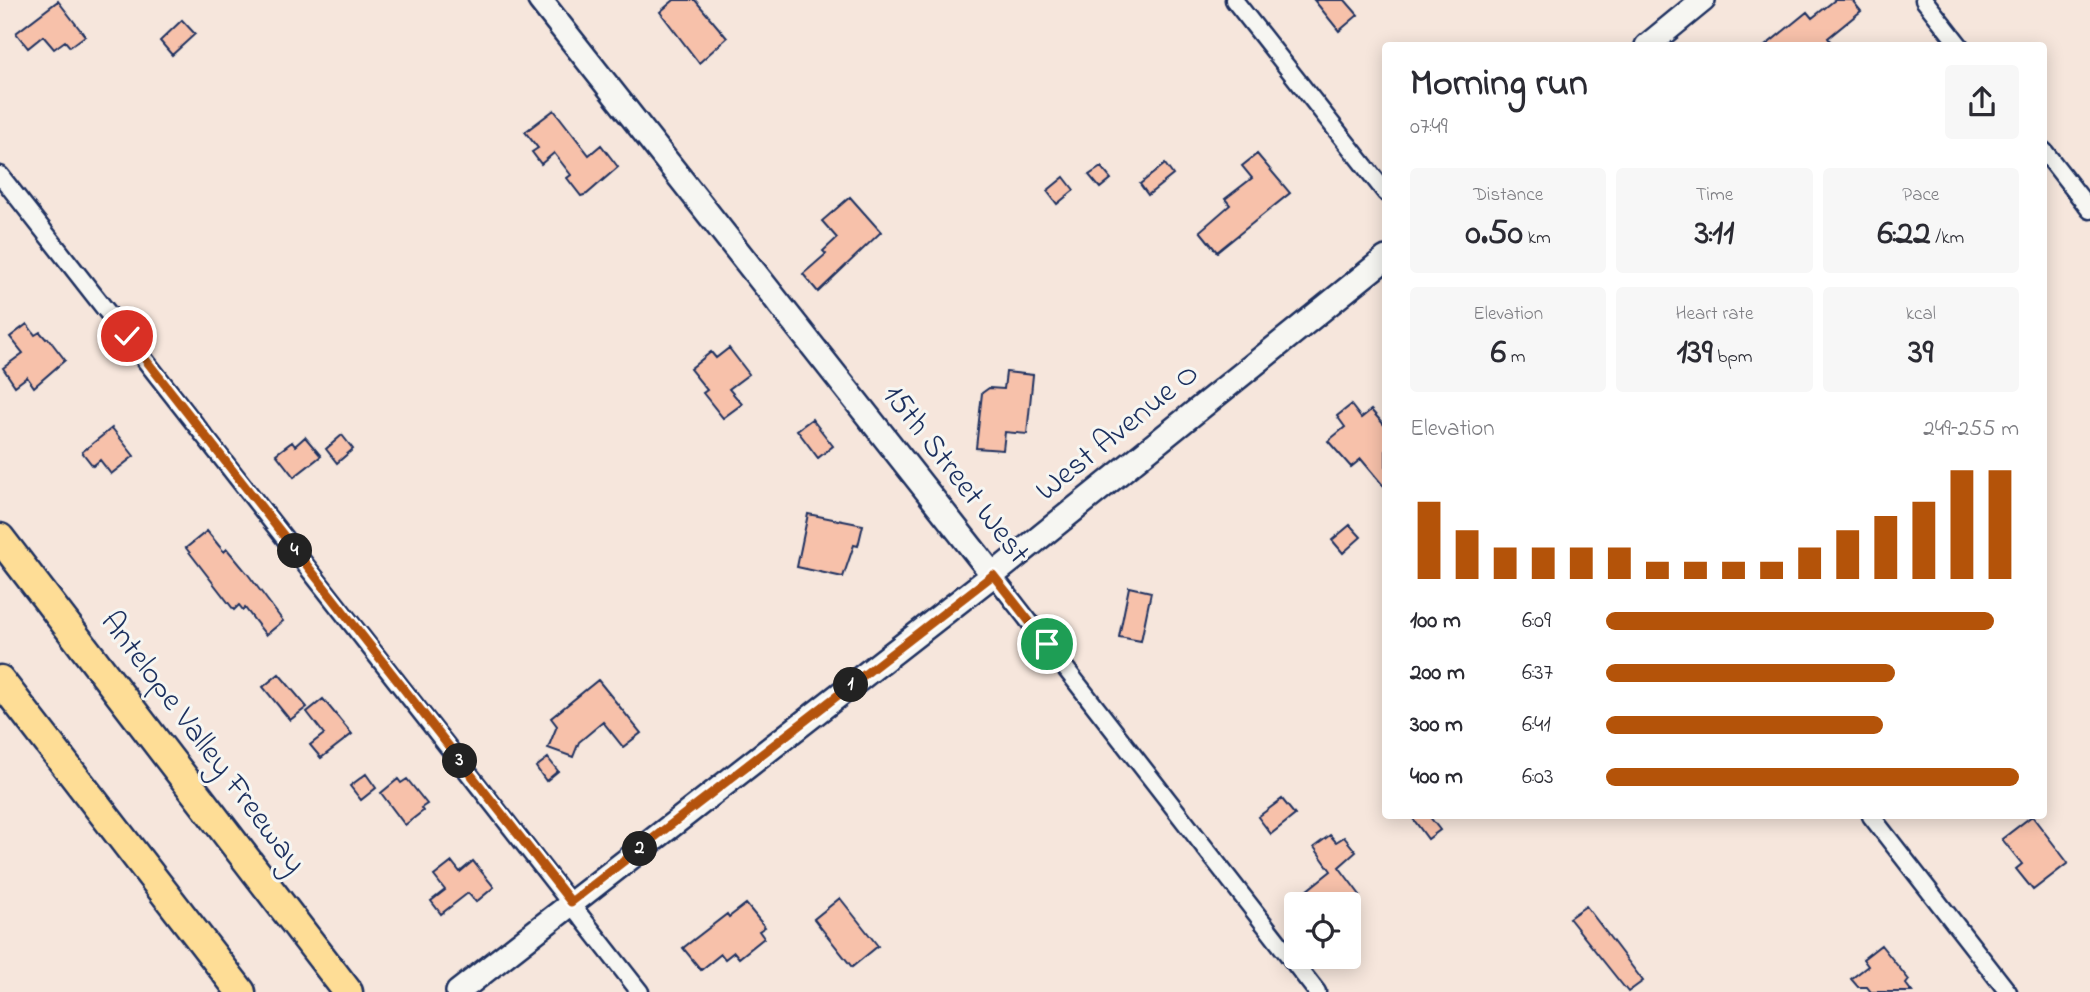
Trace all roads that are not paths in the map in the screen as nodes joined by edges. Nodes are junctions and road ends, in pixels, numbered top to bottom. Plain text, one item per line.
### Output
1 (540, 0) edge
2 (1234, 0) edge
3 (1703, 0) edge
4 (1924, 0) edge
5 (1652, 42) edge
6 (1957, 42) edge
7 (2047, 155) edge
8 (0, 174) edge
9 (1382, 188) edge
10 (2090, 210) edge
11 (1382, 261) edge
12 (0, 538) edge
13 (993, 575) junction
14 (0, 680) edge
15 (1873, 819) edge
16 (571, 902) junction
17 (241, 992) edge
18 (348, 992) edge
19 (458, 992) edge
20 (640, 992) edge
21 (1317, 992) edge
22 (2008, 992) edge

1 - 13 street, 15th Street West
2 - 9 street
3 - 5 street
4 - 6 street
7 - 10 street
8 - 16 street
11 - 13 street, West Avenue O
12 - 18 highway, Antelope Valley Freeway
13 - 16 street, West Avenue O
13 - 21 street, 15th Street West
14 - 17 highway
15 - 22 street
16 - 19 street, West Avenue O
16 - 20 street

